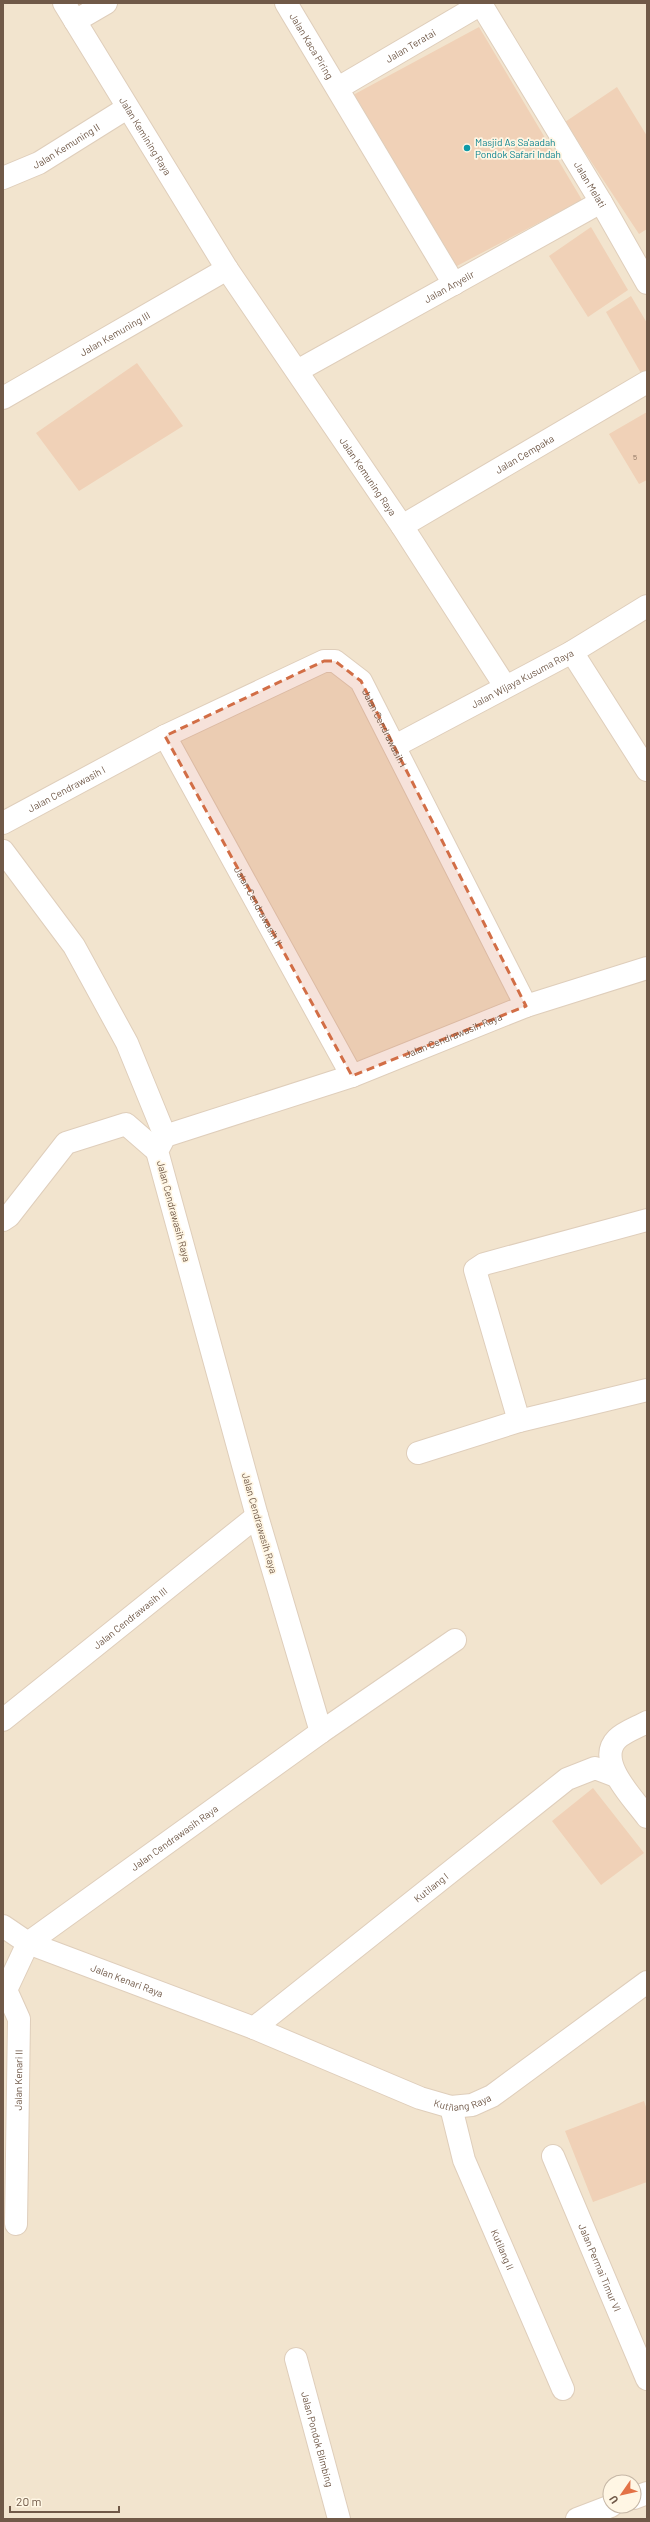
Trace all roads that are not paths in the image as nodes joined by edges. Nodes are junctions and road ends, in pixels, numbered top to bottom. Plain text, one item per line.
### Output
1 (106, 3) edge
2 (286, 3) edge
3 (482, 4) edge
4 (70, 12) edge
5 (338, 88) junction
6 (127, 108) junction
7 (3, 178) edge
8 (601, 202) junction
9 (227, 269) junction
10 (647, 283) edge
11 (454, 284) junction
12 (297, 371) junction
13 (647, 382) edge
14 (3, 398) edge
15 (402, 526) junction
16 (647, 606) edge
17 (572, 652) junction
18 (505, 686) junction
19 (165, 736) junction
20 (395, 746) junction
21 (647, 770) edge
22 (3, 823) edge
23 (3, 851) edge
24 (647, 968) edge
25 (526, 1006) junction
26 (352, 1076) junction
27 (161, 1143) junction
28 (3, 1220) edge
29 (647, 1220) edge
30 (647, 1390) edge
31 (519, 1421) junction
32 (418, 1453) dead end
33 (257, 1516) junction
34 (455, 1640) dead end
35 (3, 1720) edge
36 (647, 1722) edge
37 (322, 1732) junction
38 (616, 1776) junction
39 (647, 1817) edge
40 (3, 1926) edge
41 (24, 1951) junction
42 (647, 1982) edge
43 (7, 1987) edge
44 (254, 2028) junction
45 (450, 2107) junction
46 (553, 2156) dead end
47 (16, 2224) dead end
48 (296, 2359) dead end
49 (647, 2379) edge
50 (563, 2390) dead end
51 (602, 2509) edge
52 (338, 2519) edge
53 (577, 2519) edge

1 - 4 street
2 - 5 street, Jalan Kaca Piring
3 - 5 street, Jalan Teratai
3 - 8 street, Jalan Melati
4 - 6 street, Jalan Kemining Raya
5 - 11 street, Jalan Kaca Piring
6 - 7 street, Jalan Kemuning II
6 - 9 street, Jalan Kemining Raya
8 - 10 street, Jalan Melati
8 - 11 street, Jalan Anyelir
9 - 12 street, Jalan Kemuning Raya
9 - 14 street, Jalan Kemuning III
11 - 12 street, Jalan Anyelir
12 - 15 street, Jalan Kemuning Raya
13 - 15 street, Jalan Cempaka
15 - 18 street, Jalan Kemuning Raya
16 - 17 street, Jalan Wijaya Kusuma Raya
17 - 18 street, Jalan Wijaya Kusuma Raya
17 - 21 street
18 - 20 street, Jalan Wijaya Kusuma Raya
19 - 20 street, Jalan Cendrawasih I
19 - 22 street, Jalan Cendrawasih I
19 - 26 street, Jalan Cendrawasih II
20 - 25 street, Jalan Cendrawasih I
23 - 27 street
24 - 25 street, Jalan Cendrawasih Raya
25 - 26 street, Jalan Cendrawasih Raya
26 - 27 street, Jalan Cendrawasih Raya
27 - 28 street
27 - 33 street, Jalan Cendrawasih Raya
29 - 31 street
30 - 31 street
31 - 32 street
33 - 35 street, Jalan Cendrawasih III
33 - 37 street, Jalan Cendrawasih Raya
34 - 37 street, Jalan Cendrawasih Raya
36 - 38 street
37 - 41 street, Jalan Cendrawasih Raya
38 - 39 street
38 - 44 street, Kutilang I
40 - 41 street, Jalan Kenari Raya
41 - 43 street, Jalan Kenari II
41 - 44 street, Jalan Kenari Raya
42 - 45 street, Kutilang Raya
43 - 47 street, Jalan Kenari II
44 - 45 street, Kutilang Raya
45 - 50 street, Kutilang II
46 - 49 street, Jalan Permai Timur VI
48 - 52 street, Jalan Pondok Blimbing
51 - 53 street

